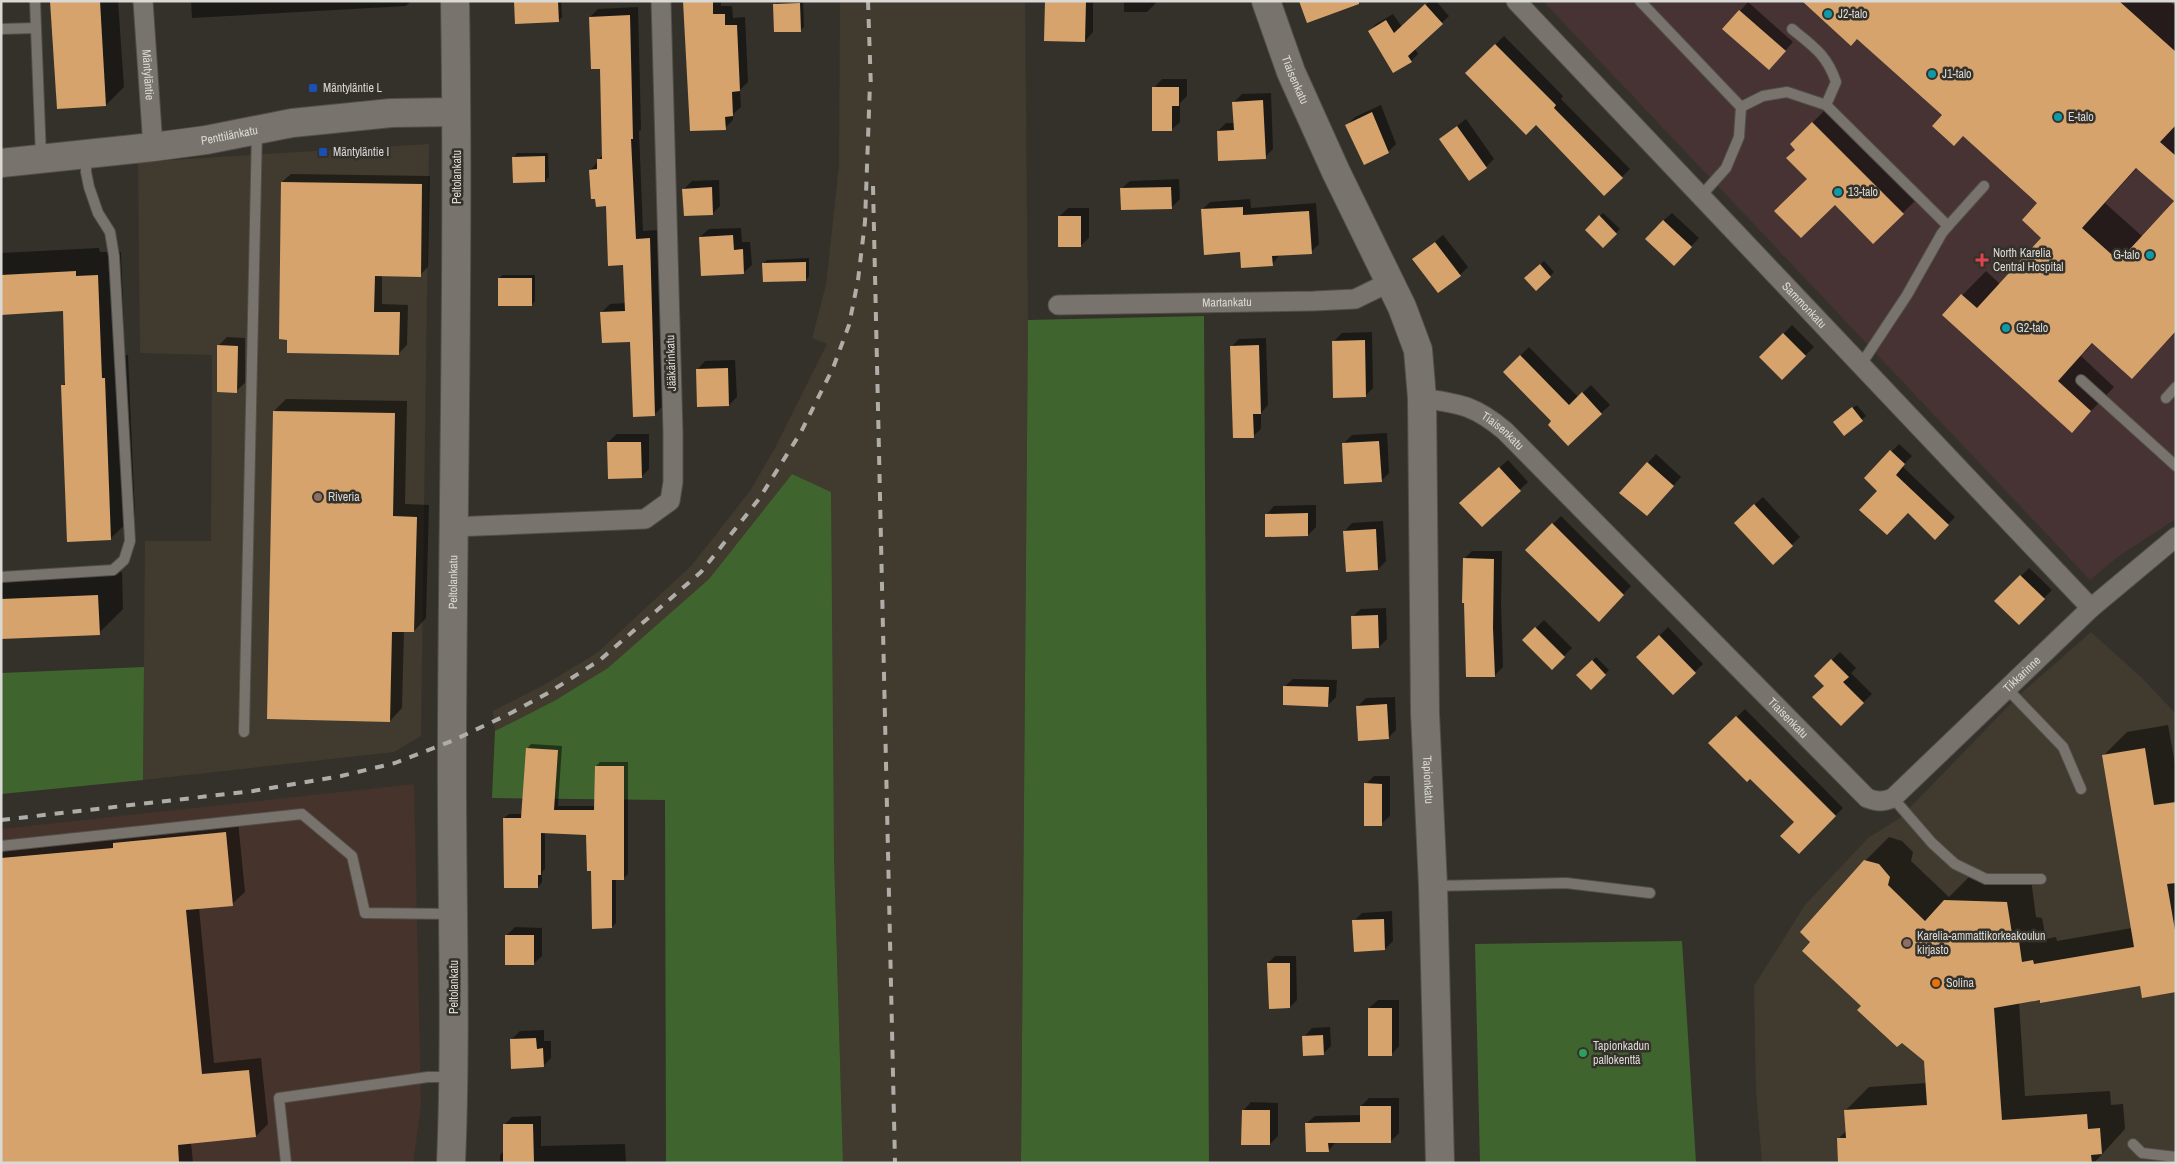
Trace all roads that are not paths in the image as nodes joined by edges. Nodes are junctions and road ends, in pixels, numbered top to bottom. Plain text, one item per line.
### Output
1 (35, 1) edge
2 (143, 1) edge
3 (455, 1) edge
4 (661, 1) edge
5 (1266, 1) edge
6 (1516, 1) edge
7 (1640, 1) edge
8 (36, 28) junction
9 (1792, 28) dead end
10 (1, 29) edge
11 (1826, 105) junction
12 (1741, 107) junction
13 (456, 112) junction
14 (257, 129) junction
15 (153, 147) junction
16 (86, 155) junction
17 (41, 160) junction
18 (1, 163) edge
19 (1984, 186) dead end
20 (1700, 197) junction
21 (1948, 226) junction
22 (1390, 282) junction
23 (1058, 305) dead end
24 (1860, 366) junction
25 (2081, 380) dead end
26 (2176, 387) edge
27 (1422, 398) junction
28 (2166, 398) dead end
29 (2176, 466) edge
30 (453, 527) junction
31 (2176, 537) edge
32 (1, 577) edge
33 (2091, 608) junction
34 (2006, 692) junction
35 (244, 732) dead end
36 (2082, 789) dead end
37 (1893, 798) junction
38 (1, 846) edge
39 (2040, 879) dead end
40 (1432, 886) junction
41 (1650, 893) dead end
42 (454, 914) junction
43 (455, 1077) junction
44 (2132, 1144) dead end
45 (2176, 1158) edge
46 (286, 1163) edge
47 (452, 1163) edge
48 (1440, 1163) edge

1 - 8 lane
2 - 15 street, Mäntyläntie
3 - 13 street, Peltolankatu
4 - 30 street, Jääkärinkatu
5 - 22 street, Tiaisenkatu
6 - 20 street, Sammonkatu
7 - 12 lane
8 - 10 lane
8 - 17 lane
9 - 11 lane
11 - 12 lane
11 - 21 lane
12 - 20 lane
13 - 14 street, Penttilänkatu
13 - 30 street, Peltolankatu
14 - 15 street, Penttilänkatu
14 - 35 lane
15 - 16 street, Penttilänkatu
16 - 17 street, Penttilänkatu
16 - 32 lane
17 - 18 street, Penttilänkatu
19 - 21 lane
20 - 24 street, Sammonkatu
21 - 24 lane
22 - 23 street, Martankatu
22 - 27 street, Tiaisenkatu
24 - 33 street, Sammonkatu
25 - 29 lane
26 - 28 lane
27 - 37 street, Tiaisenkatu
27 - 40 street, Tapionkatu
30 - 42 street, Peltolankatu
31 - 33 street, Tikkarinne
33 - 34 street, Tikkarinne
34 - 36 lane
34 - 37 street, Tikkarinne
37 - 39 lane
38 - 42 lane
40 - 41 lane
40 - 48 street, Tapionkatu
42 - 43 street, Peltolankatu
43 - 46 lane
43 - 47 street, Peltolankatu
44 - 45 lane

